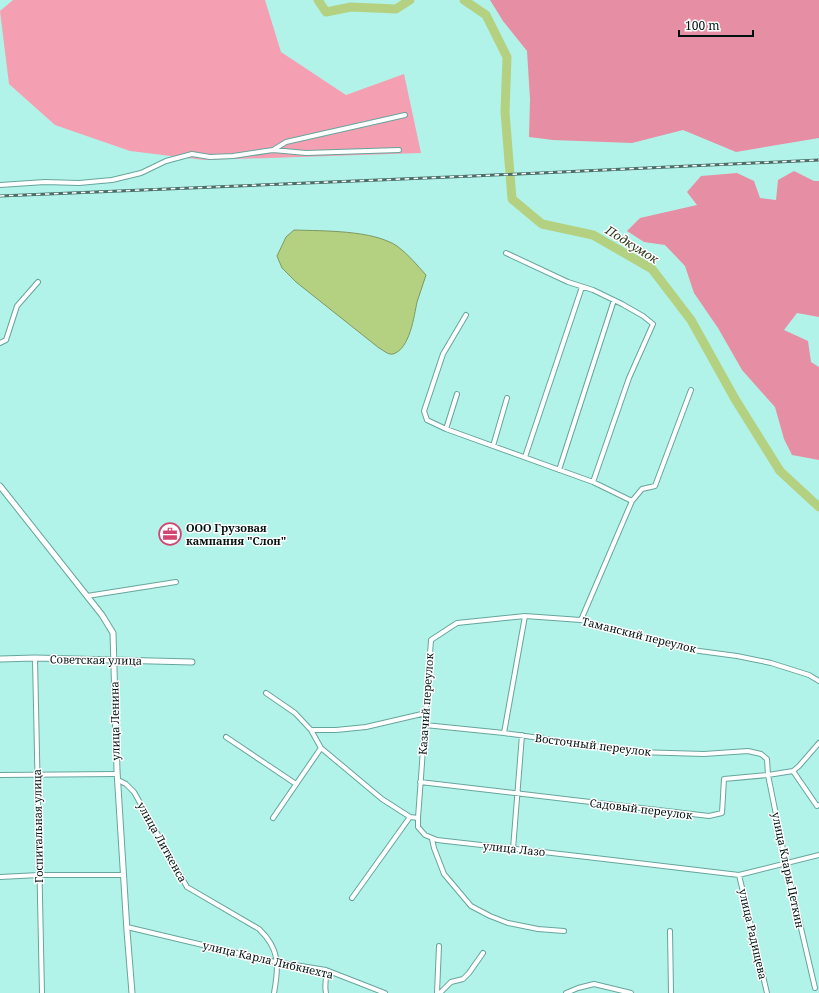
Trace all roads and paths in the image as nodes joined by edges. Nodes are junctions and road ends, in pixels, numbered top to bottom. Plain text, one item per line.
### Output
1 (405, 115) dead end
2 (399, 150) dead end
3 (271, 151) junction
4 (0, 185) edge
5 (506, 253) dead end
6 (38, 282) dead end
7 (582, 287) junction
8 (614, 300) junction
9 (466, 315) dead end
10 (0, 343) edge
11 (691, 390) dead end
12 (457, 394) dead end
13 (506, 398) dead end
14 (446, 429) junction
15 (493, 446) junction
16 (525, 457) junction
17 (559, 470) junction
18 (593, 482) junction
19 (0, 486) edge
20 (632, 501) junction
21 (176, 582) dead end
22 (87, 596) junction
23 (525, 616) junction
24 (581, 620) junction
25 (35, 658) junction
26 (0, 659) edge
27 (114, 660) junction
28 (192, 662) dead end
29 (819, 681) edge
30 (266, 693) dead end
31 (426, 713) junction
32 (425, 725) junction
33 (311, 730) junction
34 (504, 733) junction
35 (522, 735) junction
36 (226, 737) dead end
37 (819, 743) edge
38 (321, 748) junction
39 (761, 754) joint
40 (793, 770) junction
41 (0, 775) edge
42 (37, 775) junction
43 (768, 775) junction
44 (118, 777) junction
45 (420, 782) junction
46 (296, 784) junction
47 (518, 794) junction
48 (819, 805) edge
49 (410, 817) junction
50 (273, 818) dead end
51 (418, 818) junction
52 (432, 839) junction
53 (513, 849) junction
54 (819, 856) edge
55 (786, 864) junction
56 (39, 875) junction
57 (739, 875) junction
58 (124, 876) junction
59 (0, 877) edge
60 (352, 898) dead end
61 (127, 927) junction
62 (564, 931) dead end
63 (670, 931) dead end
64 (439, 946) dead end
65 (483, 953) dead end
66 (276, 962) junction
67 (326, 970) junction
68 (815, 988) dead end
69 (42, 993) edge
70 (132, 993) edge
71 (274, 993) edge
72 (326, 993) edge
73 (385, 993) edge
74 (439, 993) edge
75 (566, 993) edge
76 (631, 993) edge
77 (671, 993) edge
78 (767, 993) edge

1 - 3 street
2 - 3 street
3 - 4 street
5 - 7 street
6 - 10 street
7 - 8 street
7 - 16 street
8 - 17 street
8 - 18 street
9 - 14 street
11 - 20 street
12 - 14 street
13 - 15 street
14 - 15 street
15 - 16 street
16 - 17 street
17 - 18 street
18 - 20 street
19 - 22 street, улица Ленина
20 - 24 street
21 - 22 street
22 - 27 street, улица Ленина
23 - 24 street, Таманский переулок
23 - 31 street, Казачий переулок
23 - 34 street
24 - 29 street, Таманский переулок
25 - 26 street, Советская улица
25 - 27 street, Советская улица
25 - 42 street, Госпитальная улица
27 - 28 street, Советская улица
27 - 44 street, улица Ленина
30 - 33 street
31 - 32 street, Казачий переулок
31 - 33 street
32 - 34 street, Восточный переулок
32 - 45 street, Казачий переулок
33 - 38 street
34 - 35 street, Восточный переулок
35 - 39 street, Восточный переулок
35 - 47 street
36 - 46 street
37 - 40 street
38 - 46 street
38 - 49 street
39 - 43 street, улица Клары Цеткин
40 - 43 street, Садовый переулок
40 - 48 street
41 - 42 street
42 - 44 street
42 - 56 street, Госпитальная улица
43 - 47 street, Садовый переулок
43 - 55 street, улица Клары Цеткин
44 - 58 street, улица Ленина
44 - 66 street, улица Литкенса
45 - 47 street, Садовый переулок
45 - 51 street, Казачий переулок
46 - 50 street
47 - 53 street
49 - 51 street
49 - 60 street
51 - 52 street
52 - 53 street, улица Лазо
52 - 62 street
53 - 57 street, улица Лазо
54 - 55 street, улица Лазо
55 - 57 street, улица Лазо
55 - 68 street, улица Клары Цеткин
56 - 58 street
56 - 59 street
56 - 69 street, Госпитальная улица
57 - 78 street, улица Радищева
58 - 61 street, улица Ленина
61 - 66 street, улица Карла Либкнехта
61 - 70 street, улица Ленина
63 - 77 street
64 - 74 street
65 - 74 street
66 - 67 street, улица Карла Либкнехта
66 - 71 street, улица Литкенса
67 - 72 street
67 - 73 street, улица Карла Либкнехта
75 - 76 street

